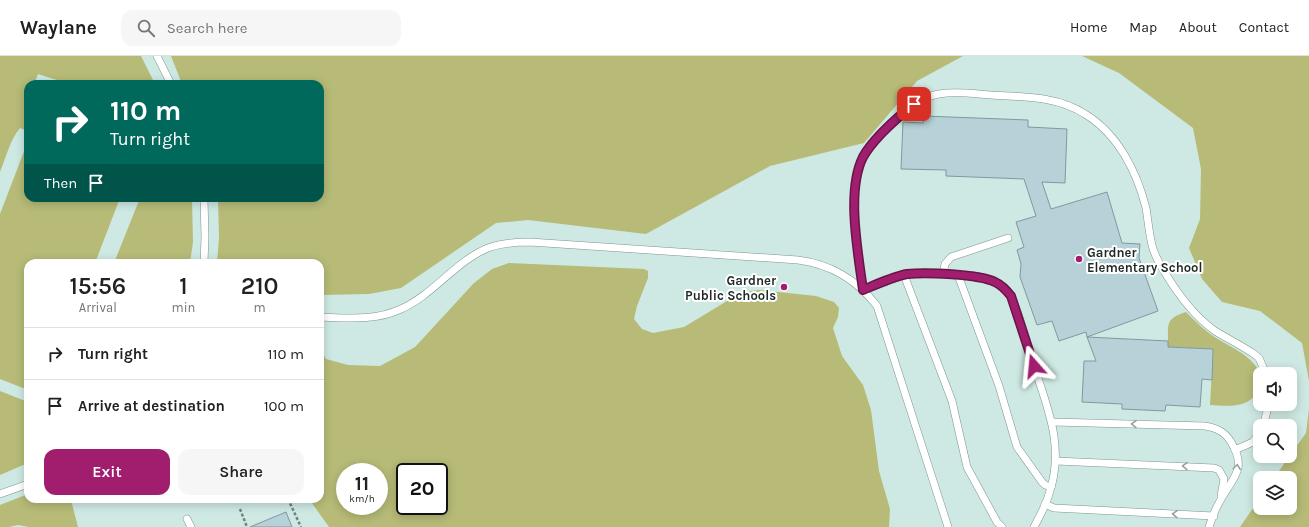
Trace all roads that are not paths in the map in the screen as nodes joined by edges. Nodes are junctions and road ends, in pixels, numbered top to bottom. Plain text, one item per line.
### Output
1 (158, 56) edge
2 (169, 80) edge
3 (204, 202) edge
4 (1008, 238) dead end
5 (204, 259) edge
6 (943, 274) junction
7 (904, 275) junction
8 (958, 275) junction
9 (863, 290) junction
10 (324, 317) edge
11 (1262, 367) edge
12 (1052, 422) junction
13 (1253, 442) edge
14 (1235, 450) junction
15 (1056, 461) junction
16 (24, 485) edge
17 (1051, 487) junction
18 (0, 494) edge
19 (1220, 500) junction
20 (1045, 504) junction
21 (1214, 516) junction
22 (187, 519) dead end
23 (191, 527) edge
24 (948, 527) edge
25 (1002, 527) edge
26 (1034, 527) edge
27 (1208, 527) edge

1 - 2 lane
3 - 5 lane
4 - 6 lane
6 - 7 lane
6 - 8 lane
7 - 9 lane
7 - 25 lane
8 - 12 lane
8 - 17 lane
9 - 10 lane
9 - 11 lane
9 - 24 lane
14 -> 12 lane
12 - 15 lane
13 - 14 lane
19 -> 14 lane
15 - 17 lane
19 -> 15 lane
16 - 18 lane
17 - 20 lane
19 - 21 lane
21 -> 20 lane
20 - 26 lane
21 - 27 lane
22 - 23 lane

